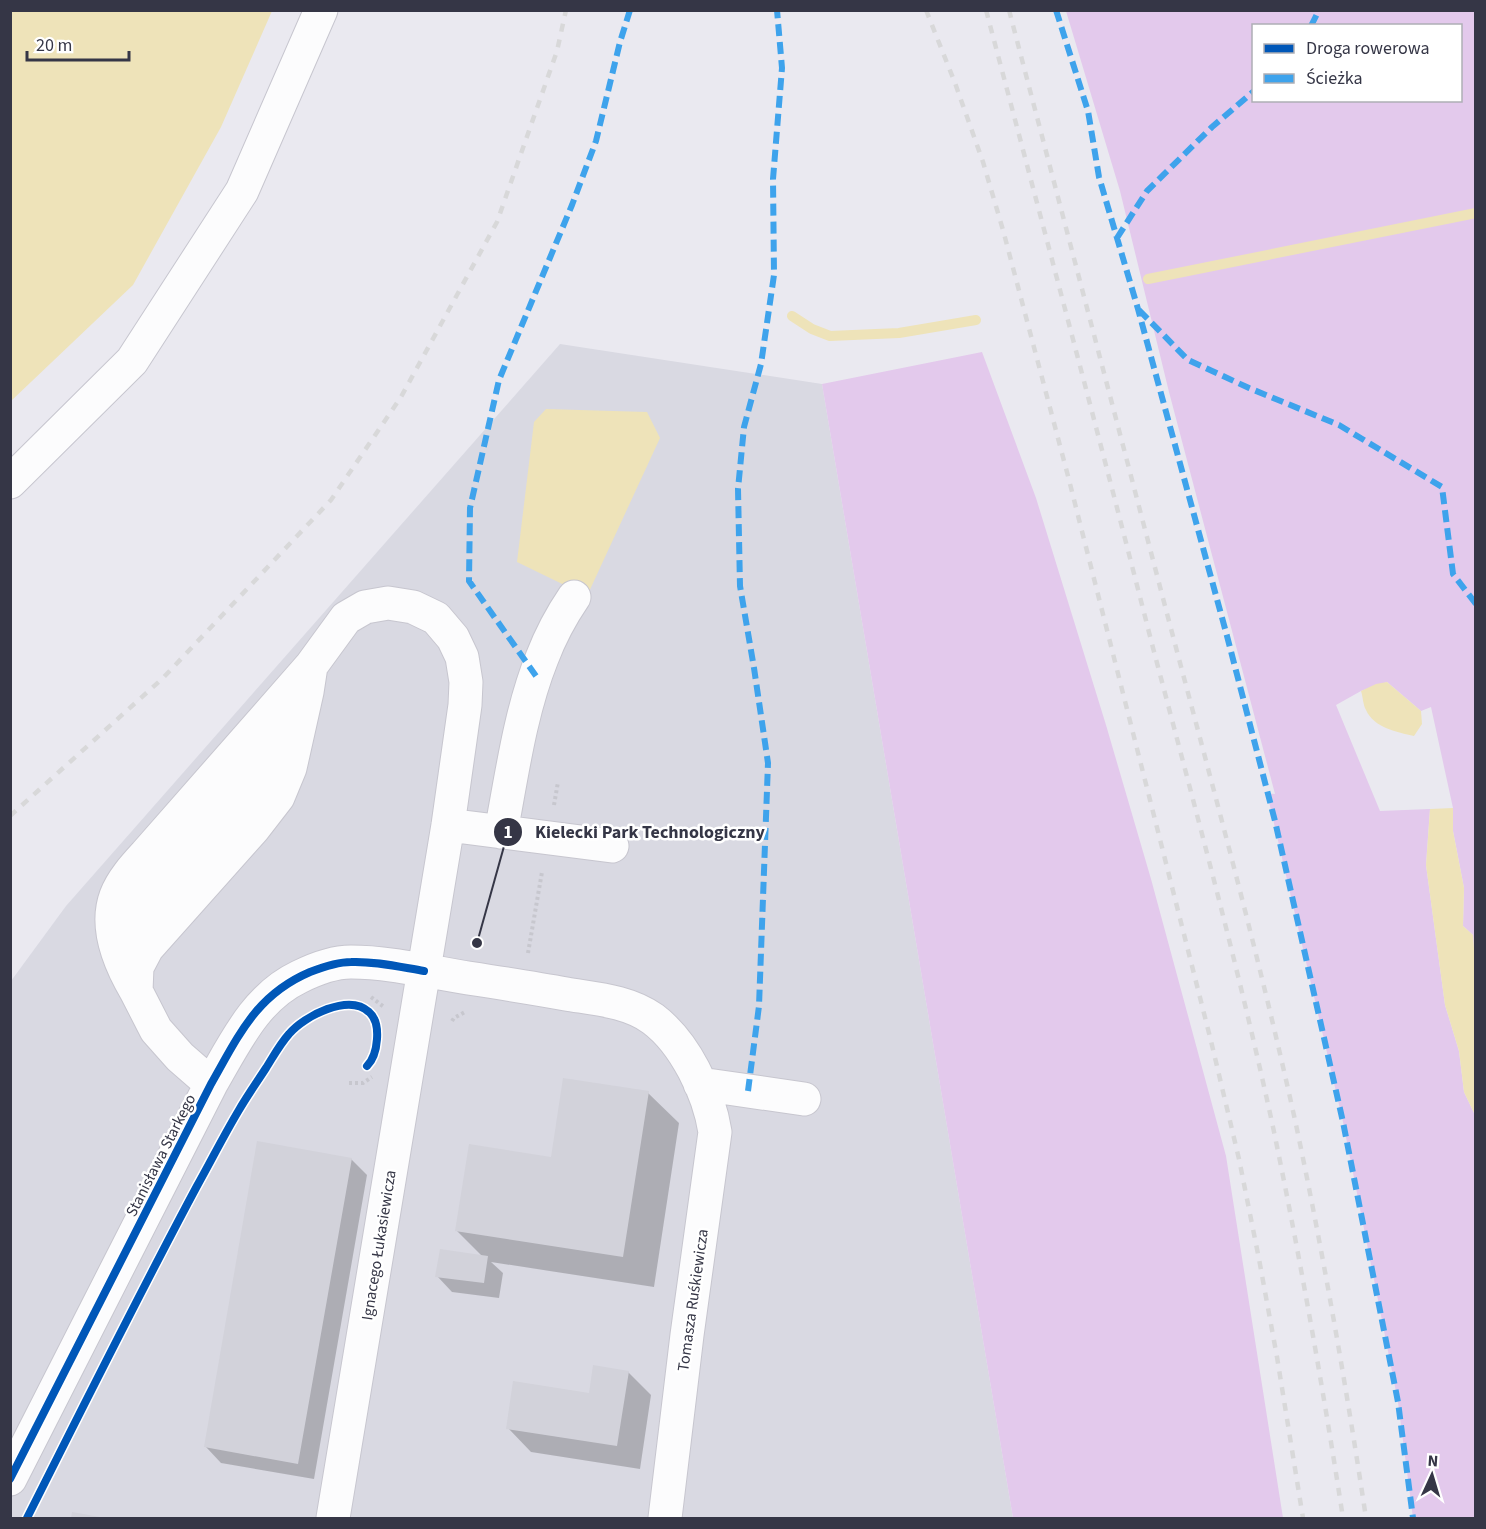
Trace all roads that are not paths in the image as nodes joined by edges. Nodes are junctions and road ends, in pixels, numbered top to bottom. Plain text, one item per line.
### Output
1 (321, 10) edge
2 (10, 482) edge
3 (574, 597) dead end
4 (453, 638) joint
5 (311, 666) junction
6 (448, 825) junction
7 (501, 832) junction
8 (612, 846) dead end
9 (424, 971) junction
10 (136, 991) junction
11 (211, 1083) junction
12 (700, 1084) junction
13 (804, 1099) dead end
14 (10, 1479) edge
15 (333, 1518) edge
16 (664, 1518) edge

1 - 2 street
3 - 7 street
4 - 5 street, Stanisława Starkego
4 - 6 street, Ignacego Łukasiewicza
5 - 10 street, Stanisława Starkego
5 - 10 street, Stanisława Starkego
6 - 7 street
6 - 9 street, Ignacego Łukasiewicza
7 - 8 street
9 - 11 street, Stanisława Starkego
9 - 12 street, Tomasza Ruśkiewicza
9 - 15 street, Ignacego Łukasiewicza
10 - 11 street, Stanisława Starkego
11 - 14 street, Stanisława Starkego
12 - 13 street
12 - 16 street, Tomasza Ruśkiewicza

